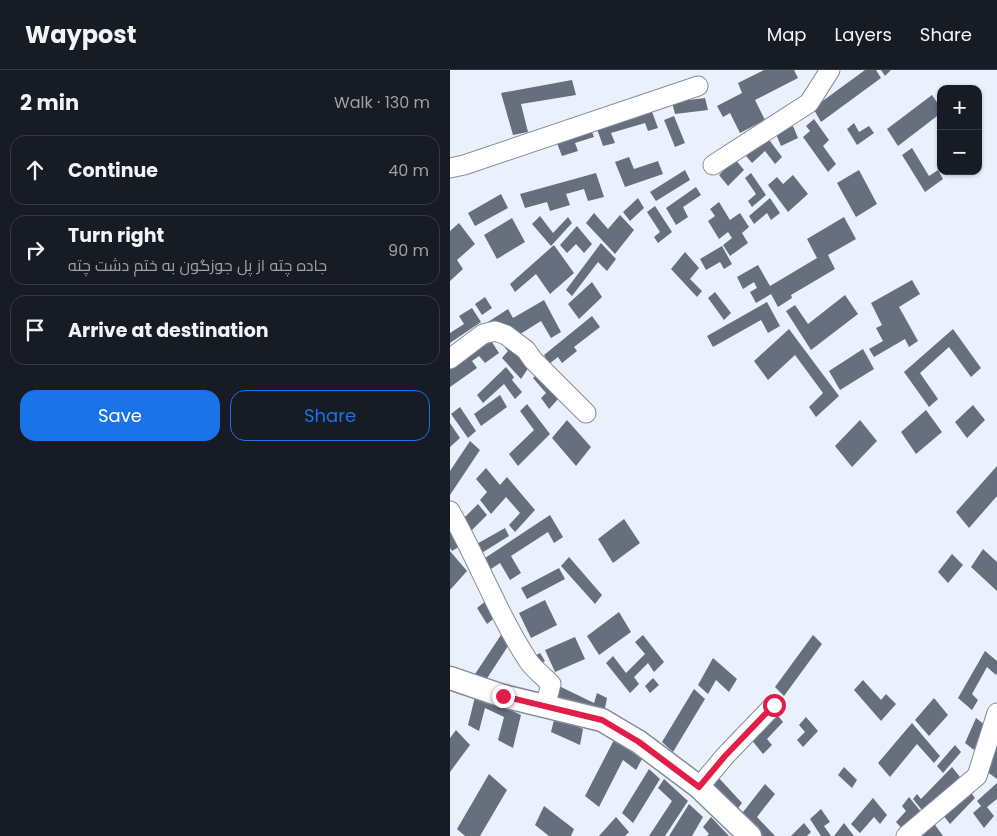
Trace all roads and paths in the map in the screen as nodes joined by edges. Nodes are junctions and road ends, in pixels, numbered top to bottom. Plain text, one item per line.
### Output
1 (830, 70) edge
2 (698, 86) dead end
3 (713, 166) dead end
4 (450, 168) edge
5 (450, 359) edge
6 (586, 413) dead end
7 (450, 511) edge
8 (450, 678) edge
9 (774, 705) dead end
10 (545, 707) junction
11 (997, 713) edge
12 (699, 787) junction
13 (750, 836) edge
14 (906, 836) edge

1 - 3 street
2 - 4 street
5 - 6 street
7 - 10 street
8 - 10 street
9 - 12 street
10 - 12 street
11 - 14 street
12 - 13 street

